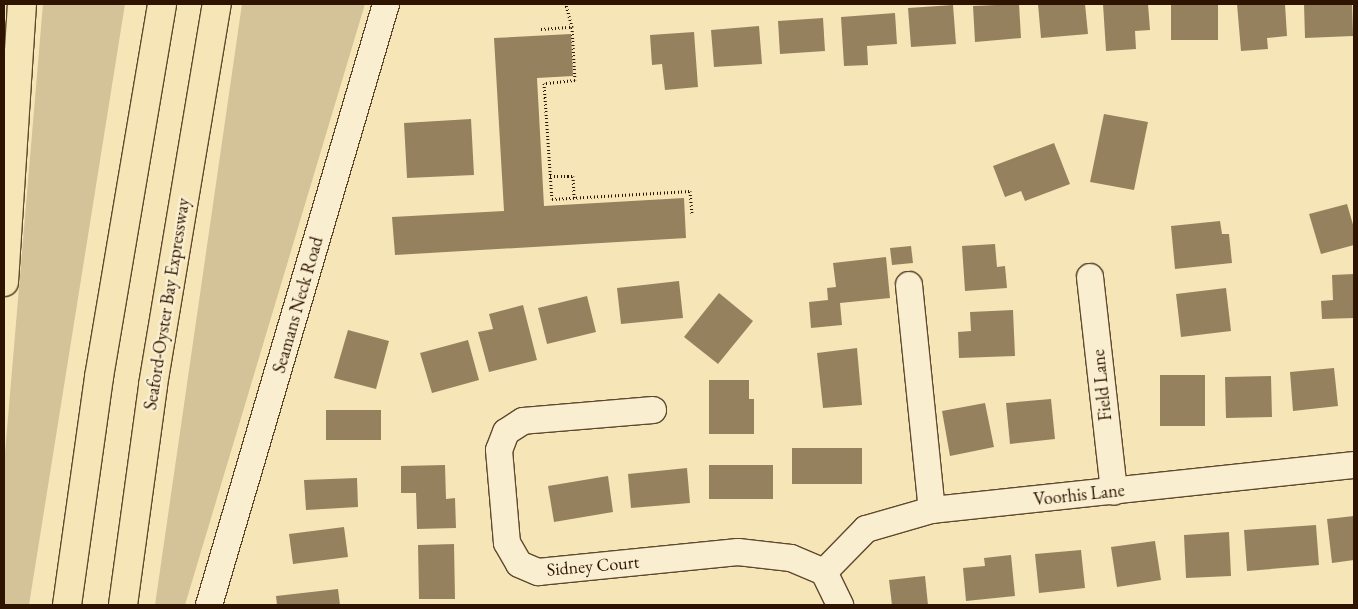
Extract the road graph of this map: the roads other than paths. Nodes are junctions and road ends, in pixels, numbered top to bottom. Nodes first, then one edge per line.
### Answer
1 (22, 4) edge
2 (386, 4) edge
3 (160, 11) edge
4 (215, 16) edge
5 (1090, 277) dead end
6 (4, 282) edge
7 (908, 285) dead end
8 (653, 410) dead end
9 (1354, 465) edge
10 (1114, 492) junction
11 (932, 510) junction
12 (824, 572) junction
13 (68, 605) edge
14 (123, 605) edge
15 (210, 605) edge
16 (840, 605) edge

1 - 6 main road
2 - 15 street, Seamans Neck Road
3 - 13 main road
4 - 14 main road, Seaford-Oyster Bay Expressway
5 - 10 street, Field Lane
7 - 11 street
8 - 12 street, Sidney Court
9 - 10 street, Voorhis Lane
10 - 11 street, Voorhis Lane
11 - 12 street, Voorhis Lane
12 - 16 street

